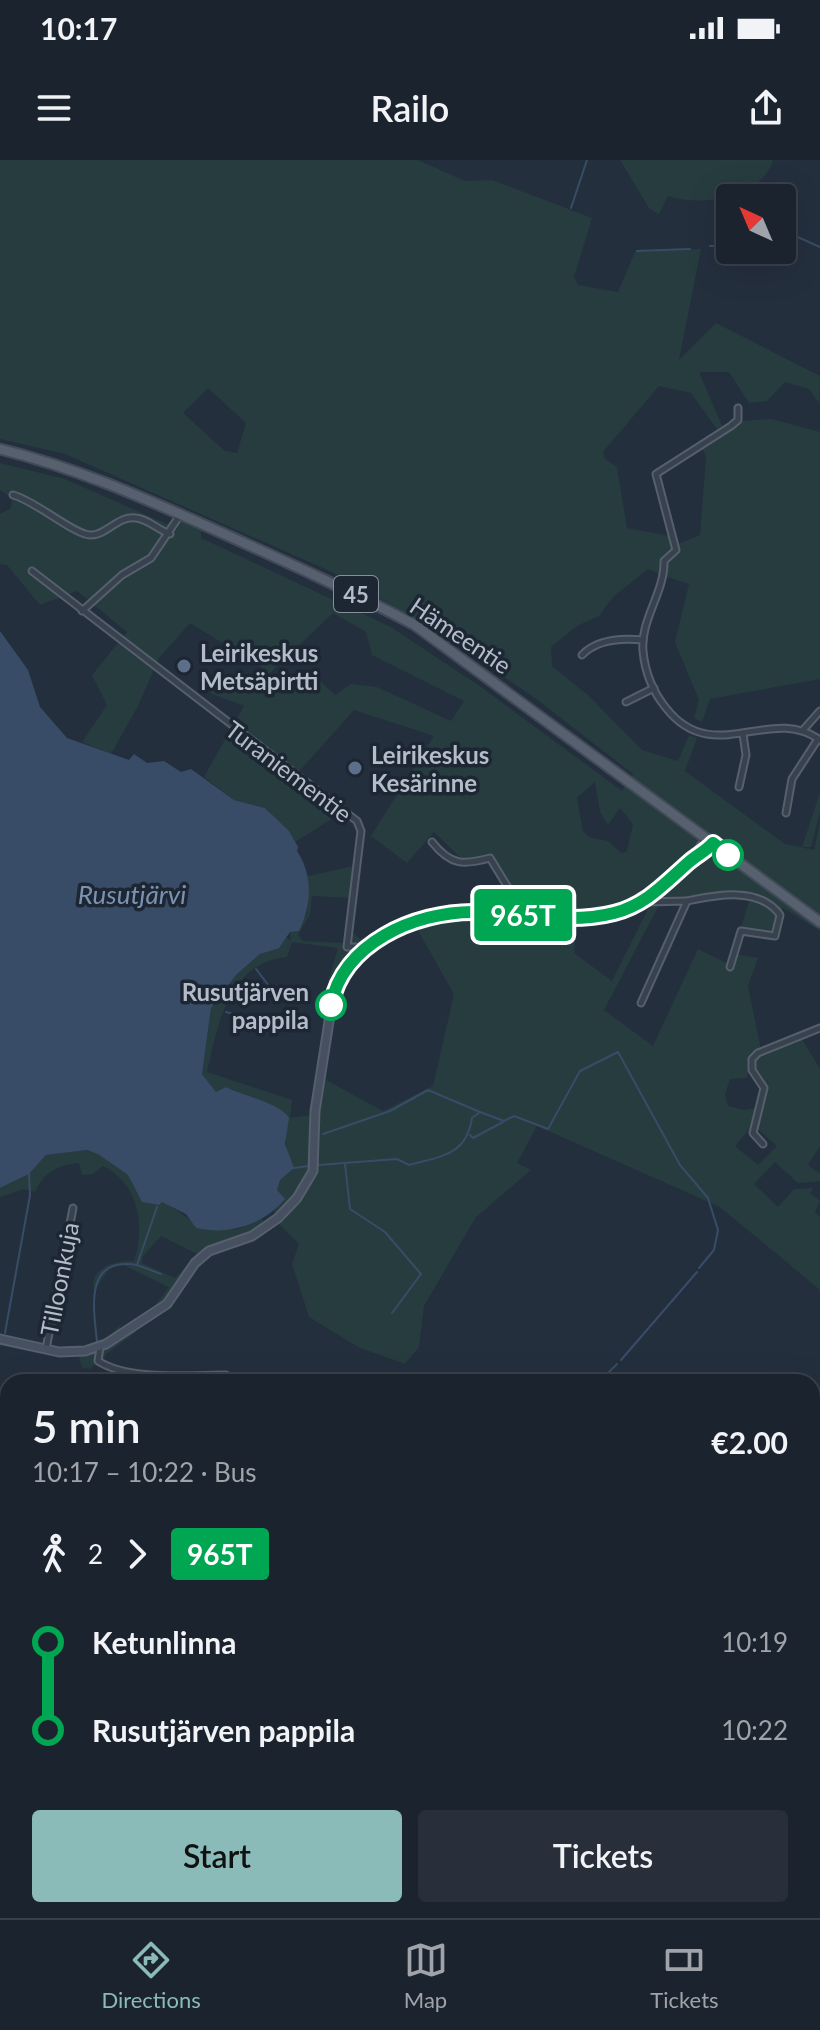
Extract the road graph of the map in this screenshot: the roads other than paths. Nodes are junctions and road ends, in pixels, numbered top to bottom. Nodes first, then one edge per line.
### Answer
1 (738, 408) dead end
2 (0, 449) edge
3 (13, 495) dead end
4 (180, 515) junction
5 (170, 534) junction
6 (32, 571) dead end
7 (82, 611) junction
8 (643, 640) junction
9 (582, 655) dead end
10 (654, 688) junction
11 (626, 702) dead end
12 (820, 711) edge
13 (804, 729) junction
14 (743, 734) junction
15 (819, 740) edge
16 (739, 787) dead end
17 (786, 813) dead end
18 (710, 841) junction
19 (432, 842) dead end
20 (687, 901) junction
21 (644, 902) junction
22 (540, 917) junction
23 (817, 919) edge
24 (364, 947) junction
25 (730, 967) dead end
26 (641, 1003) dead end
27 (820, 1028) edge
28 (763, 1144) dead end
29 (73, 1208) dead end
30 (0, 1339) edge
31 (46, 1350) junction
32 (98, 1351) junction
33 (147, 1374) edge

1 - 8 street
2 - 4 main road, Hämeentie / 45
3 - 5 street
4 - 5 street
4 - 18 main road, Hämeentie / 45
5 - 7 street
6 - 7 street, Turaniementie
7 - 24 street, Turaniementie
8 - 9 street
8 - 10 street
10 - 11 street
10 - 14 street
12 - 13 street
13 - 14 street
13 - 15 street
14 - 16 street
15 - 17 street
18 - 21 main road
18 - 23 main road, Hämeentie / 45
19 - 22 street
20 - 21 street
20 - 25 street
20 - 26 street
21 - 22 main road
22 - 24 main road
24 - 32 main road
27 - 28 street
29 - 31 street, Tilloonkuja
30 - 31 main road
31 - 32 main road
32 - 33 street

